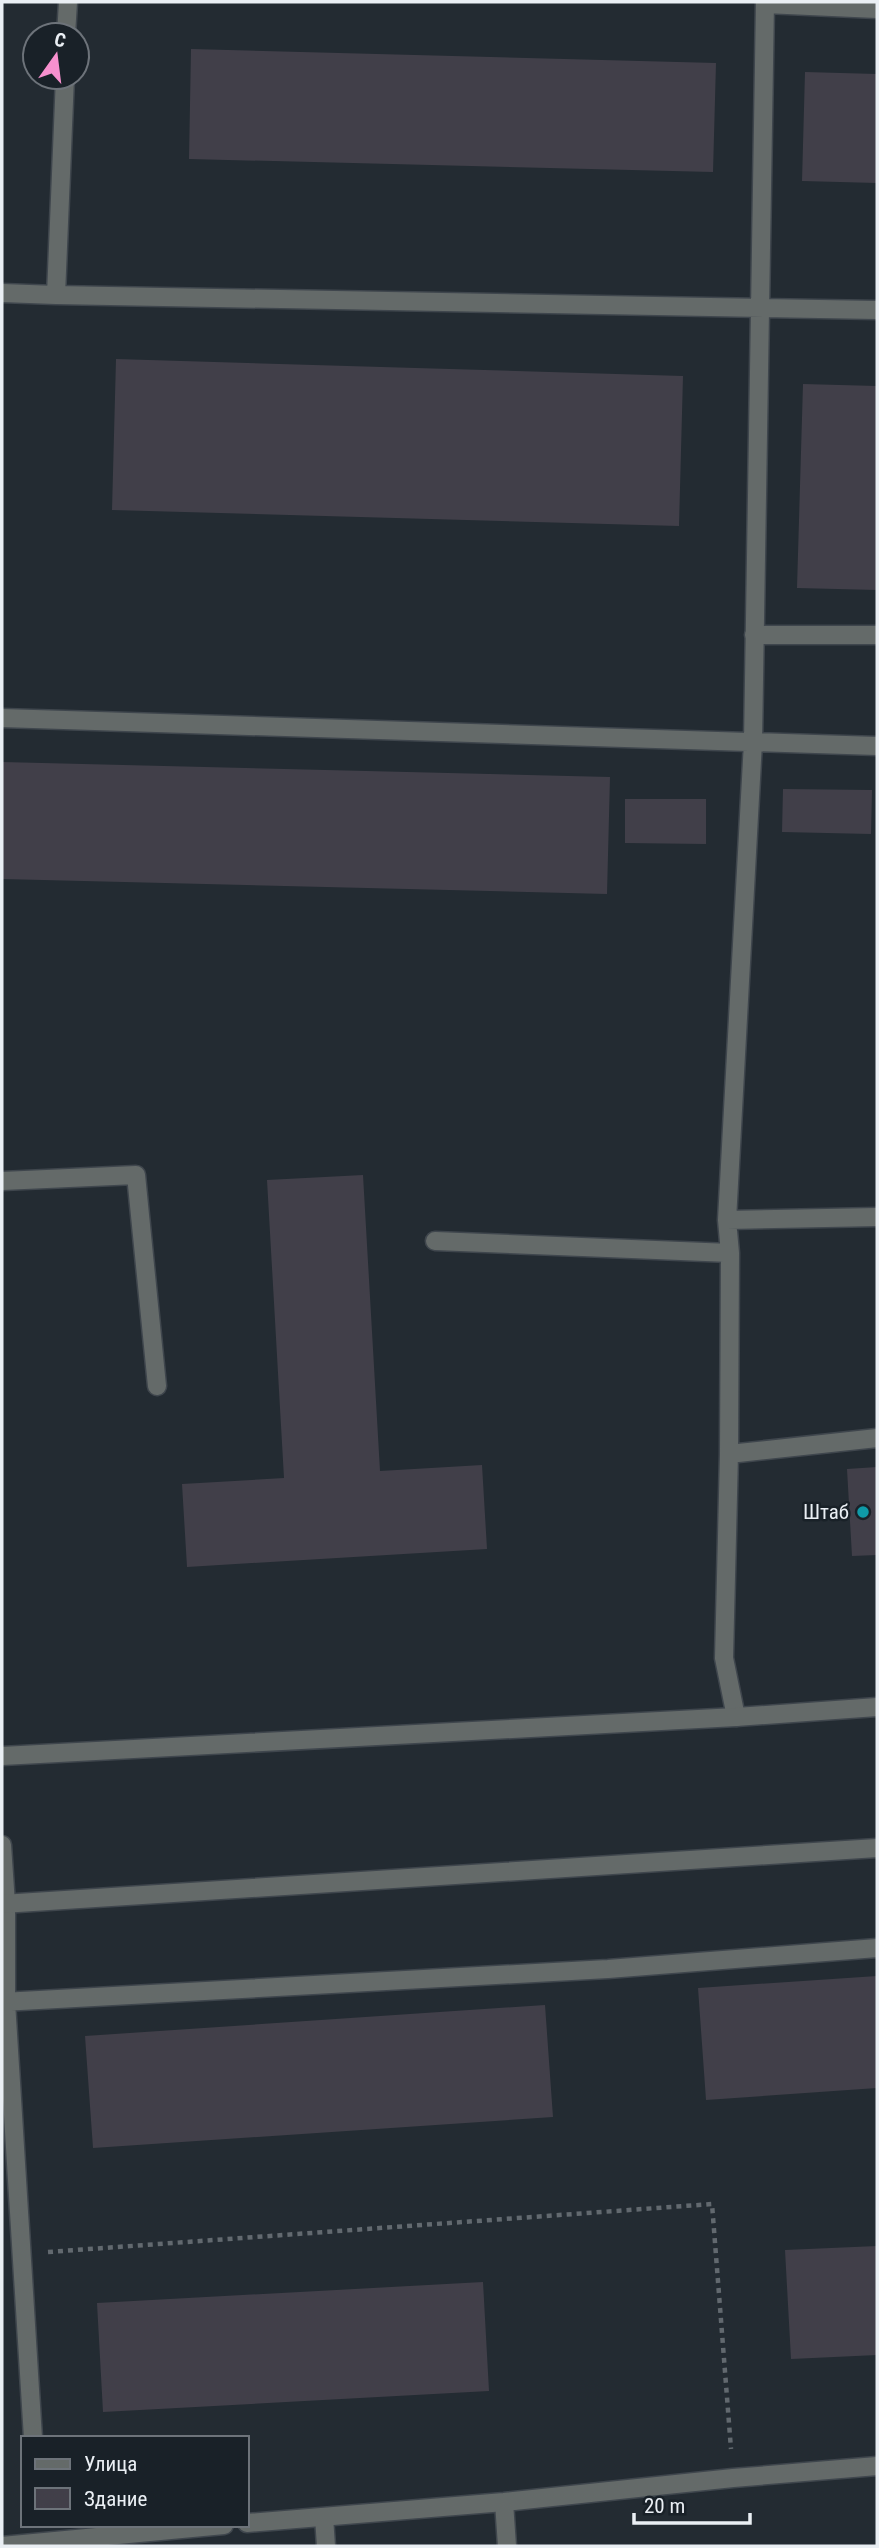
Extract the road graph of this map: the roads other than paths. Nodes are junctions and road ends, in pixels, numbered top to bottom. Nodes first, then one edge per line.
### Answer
1 (68, 2) edge
2 (765, 3) edge
3 (877, 9) edge
4 (67, 21) edge
5 (64, 91) edge
6 (2, 293) edge
7 (56, 295) junction
8 (760, 308) junction
9 (877, 310) edge
10 (754, 635) junction
11 (877, 635) edge
12 (2, 719) edge
13 (752, 741) junction
14 (877, 746) edge
15 (2, 1181) edge
16 (877, 1217) edge
17 (727, 1220) junction
18 (435, 1241) dead end
19 (730, 1253) junction
20 (157, 1386) dead end
21 (877, 1438) edge
22 (729, 1454) junction
23 (877, 1707) edge
24 (736, 1717) junction
25 (2, 1756) edge
26 (2, 1846) edge
27 (877, 1848) edge
28 (4, 1904) edge
29 (877, 1948) edge
30 (4, 2002) edge
31 (33, 2436) edge
32 (877, 2466) edge
33 (504, 2502) junction
34 (324, 2517) junction
35 (248, 2523) edge
36 (214, 2527) edge
37 (38, 2538) edge
38 (154, 2539) edge
39 (2, 2546) edge
40 (326, 2546) edge
41 (507, 2546) edge

1 - 4 street
2 - 3 street
2 - 8 street
5 - 7 street
6 - 7 street
7 - 8 street
8 - 9 street
8 - 10 street
10 - 11 street
10 - 13 street
12 - 13 street
13 - 14 street
13 - 17 street
15 - 20 street
16 - 17 street
17 - 19 street
18 - 19 street
19 - 22 street
21 - 22 street
22 - 24 street
23 - 24 street
24 - 25 street
26 - 28 street
27 - 28 street
28 - 30 street
29 - 30 street
30 - 31 street
32 - 33 street
33 - 34 street
33 - 41 street
34 - 35 street
34 - 40 street
36 - 38 street
37 - 38 street
37 - 39 street

